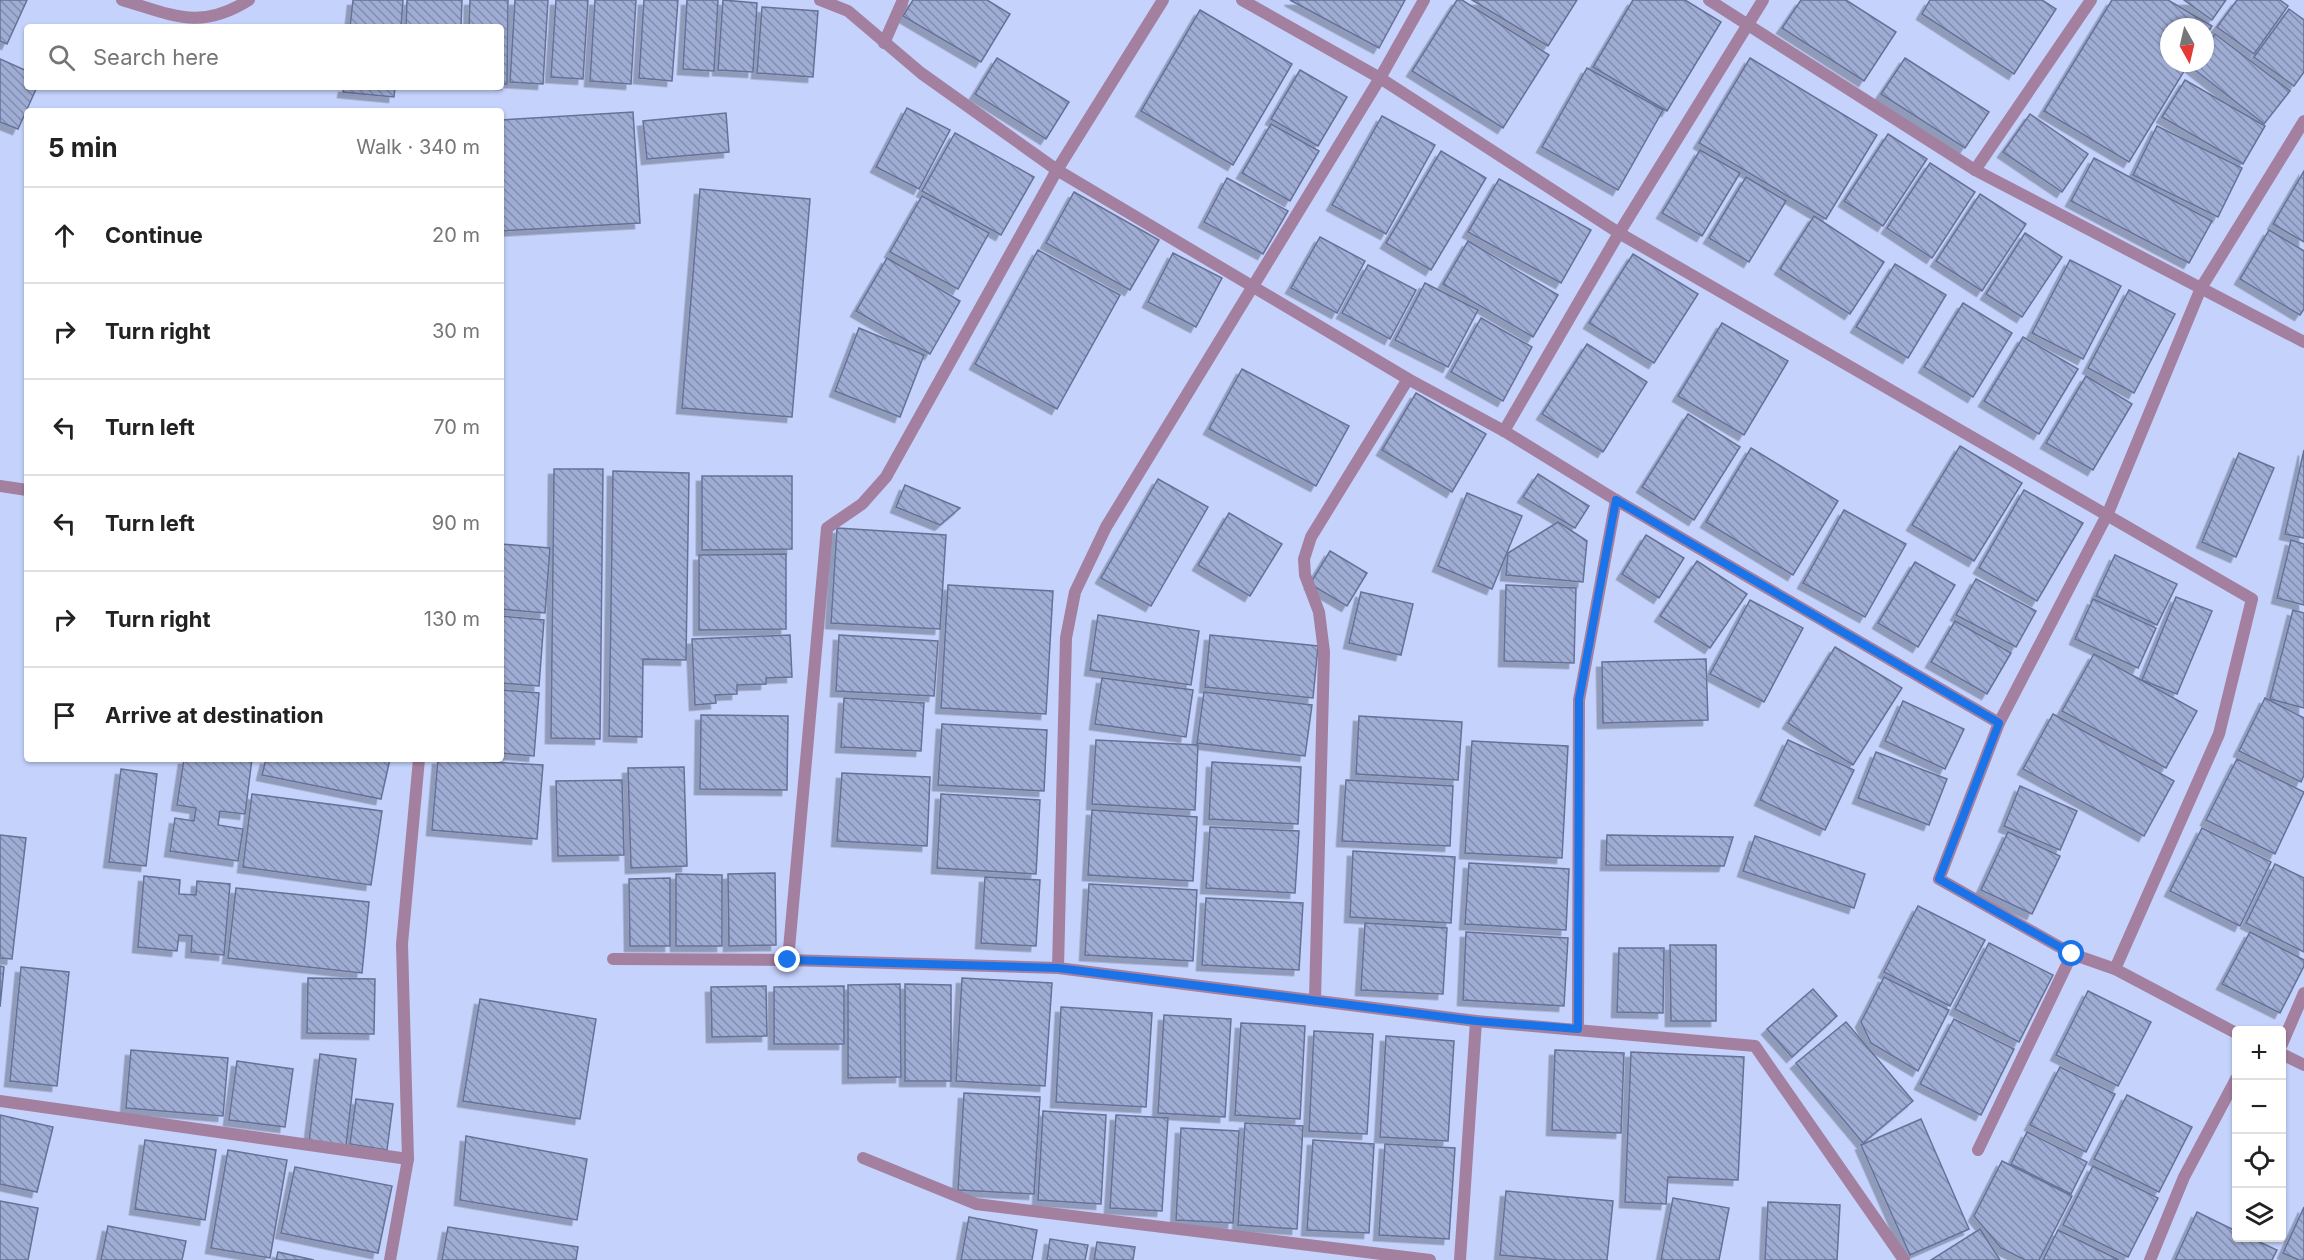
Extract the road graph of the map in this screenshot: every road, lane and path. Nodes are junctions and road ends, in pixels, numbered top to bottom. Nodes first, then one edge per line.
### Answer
1 (122, 0) edge
2 (249, 0) edge
3 (820, 0) edge
4 (903, 0) edge
5 (1163, 0) edge
6 (1242, 0) edge
7 (1424, 0) edge
8 (1709, 0) edge
9 (1763, 0) edge
10 (2091, 0) edge
11 (1746, 24) junction
12 (884, 43) junction
13 (1380, 78) junction
14 (2304, 121) edge
15 (1057, 170) junction
16 (1975, 170) junction
17 (1619, 233) junction
18 (1252, 285) junction
19 (2201, 288) junction
20 (2304, 342) edge
21 (1408, 379) junction
22 (1504, 431) junction
23 (0, 486) edge
24 (24, 490) edge
25 (1616, 500) junction
26 (2108, 513) junction
27 (1999, 723) junction
28 (419, 762) edge
29 (2072, 954) junction
30 (614, 959) dead end
31 (788, 960) junction
32 (1058, 968) junction
33 (2115, 969) junction
34 (2304, 993) edge
35 (1316, 999) junction
36 (1476, 1021) junction
37 (1578, 1029) junction
38 (2232, 1032) edge
39 (2286, 1035) edge
40 (2286, 1056) edge
41 (2304, 1065) edge
42 (2235, 1080) edge
43 (0, 1101) edge
44 (1978, 1150) dead end
45 (863, 1158) dead end
46 (408, 1159) junction
47 (390, 1260) edge
48 (1430, 1260) edge
49 (1460, 1260) edge
50 (1904, 1260) edge
51 (2150, 1260) edge

1 - 2 street
3 - 12 street
4 - 12 street
5 - 15 street
6 - 13 street
7 - 13 street
8 - 11 street
9 - 11 street
10 - 16 street
11 - 16 street
11 - 17 street
12 - 15 street
13 - 17 street
13 - 18 street
14 - 19 street
15 - 18 street
15 - 31 street
16 - 19 street
17 - 22 street
17 - 26 street
18 - 21 street
18 - 32 street
19 - 20 street
19 - 26 street
21 - 22 street
21 - 35 street
22 - 25 street
23 - 24 street
25 - 27 street
25 - 37 street
26 - 27 street
26 - 33 street
27 - 29 street
28 - 46 street
29 - 33 street
29 - 44 street
30 - 31 street
31 - 32 street
32 - 35 street
33 - 38 street
34 - 39 street
35 - 36 street
36 - 37 street
36 - 49 street
37 - 50 street
40 - 41 street
42 - 51 street
43 - 46 street
45 - 48 street
46 - 47 street

